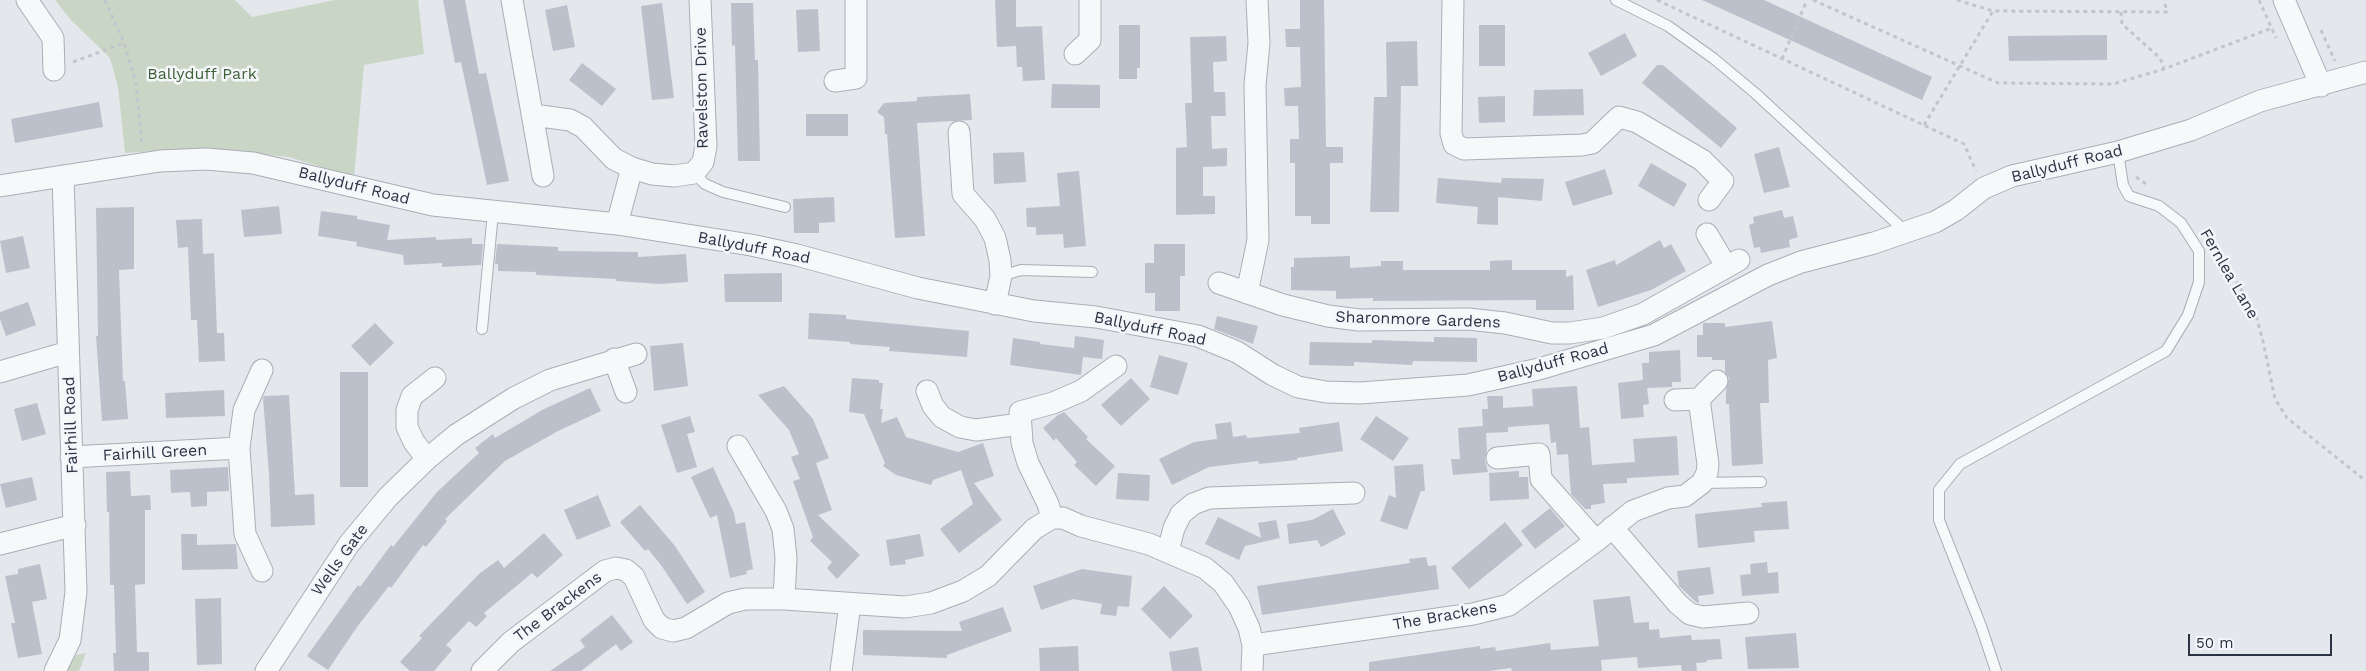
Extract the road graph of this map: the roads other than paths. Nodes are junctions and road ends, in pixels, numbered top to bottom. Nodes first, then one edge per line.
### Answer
1 (27, 0) edge
2 (512, 0) edge
3 (700, 0) edge
4 (856, 0) edge
5 (1090, 0) edge
6 (1257, 0) edge
7 (1453, 0) edge
8 (1616, 0) edge
9 (2284, 0) edge
10 (1076, 54) dead end
11 (54, 70) road end
12 (2366, 72) edge
13 (836, 81) dead end
14 (2321, 86) junction
15 (533, 115) junction
16 (959, 132) dead end
17 (2118, 152) junction
18 (632, 168) junction
19 (694, 173) junction
20 (63, 176) junction
21 (543, 176) dead end
22 (0, 186) edge
23 (1709, 200) dead end
24 (785, 207) dead end
25 (493, 212) junction
26 (617, 224) junction
27 (1906, 232) junction
28 (1707, 234) dead end
29 (1092, 272) dead end
30 (1001, 276) junction
31 (1219, 283) dead end
32 (1247, 293) junction
33 (995, 304) junction
34 (482, 329) dead end
35 (68, 352) junction
36 (636, 354) dead end
37 (614, 359) junction
38 (1116, 366) dead end
39 (262, 370) dead end
40 (0, 372) edge
41 (436, 378) dead end
42 (1717, 381) dead end
43 (927, 391) dead end
44 (626, 392) dead end
45 (1699, 399) junction
46 (1675, 400) dead end
47 (1020, 424) junction
48 (738, 446) dead end
49 (239, 448) junction
50 (71, 457) junction
51 (1497, 458) dead end
52 (427, 459) junction
53 (1761, 482) dead end
54 (1702, 483) junction
55 (1354, 493) dead end
56 (1052, 518) junction
57 (75, 525) junction
58 (1612, 527) junction
59 (1596, 541) junction
60 (0, 544) edge
61 (1168, 550) junction
62 (262, 571) dead end
63 (784, 599) junction
64 (850, 604) junction
65 (1748, 613) dead end
66 (1253, 645) junction
67 (55, 671) edge
68 (266, 671) edge
69 (482, 671) edge
70 (841, 671) edge
71 (1252, 671) edge
72 (1996, 671) edge

1 - 11 street
2 - 15 street
3 - 19 street, Ravelston Drive
4 - 13 street
5 - 10 street
6 - 32 street
7 - 23 street
8 - 27 lane
9 - 14 street
12 - 14 street, Ballyduff Road
14 - 17 street, Ballyduff Road
15 - 18 street
15 - 21 street
16 - 30 street
17 - 27 street, Ballyduff Road
17 - 72 lane
18 - 19 street
18 - 26 street
19 - 24 lane
20 - 22 street, Ballyduff Road
20 - 25 street, Ballyduff Road
20 - 35 street, Fairhill Road
25 - 26 street, Ballyduff Road
25 - 34 lane
26 - 33 street, Ballyduff Road
27 - 33 street, Ballyduff Road
28 - 32 street, Sharonmore Gardens
29 - 30 lane
30 - 33 street
31 - 32 street, Sharonmore Gardens
35 - 40 street
35 - 50 street, Fairhill Road
36 - 37 street, Wells Gate
37 - 44 street
37 - 52 street, Wells Gate
38 - 47 street
39 - 49 street
41 - 52 street
42 - 45 street
43 - 47 street
45 - 46 street
45 - 54 street
47 - 56 street
48 - 63 street
49 - 50 street, Fairhill Green
49 - 62 street
50 - 57 street, Fairhill Road
51 - 59 street
52 - 68 street, Wells Gate
53 - 54 lane
54 - 58 street, The Brackens
55 - 61 street
56 - 61 street
56 - 64 street, The Brackens
57 - 60 street
57 - 67 street, Fairhill Road
58 - 59 street, The Brackens
58 - 65 street
59 - 66 street, The Brackens
61 - 66 street
63 - 64 street, The Brackens
63 - 69 street, The Brackens
64 - 70 street
66 - 71 street

